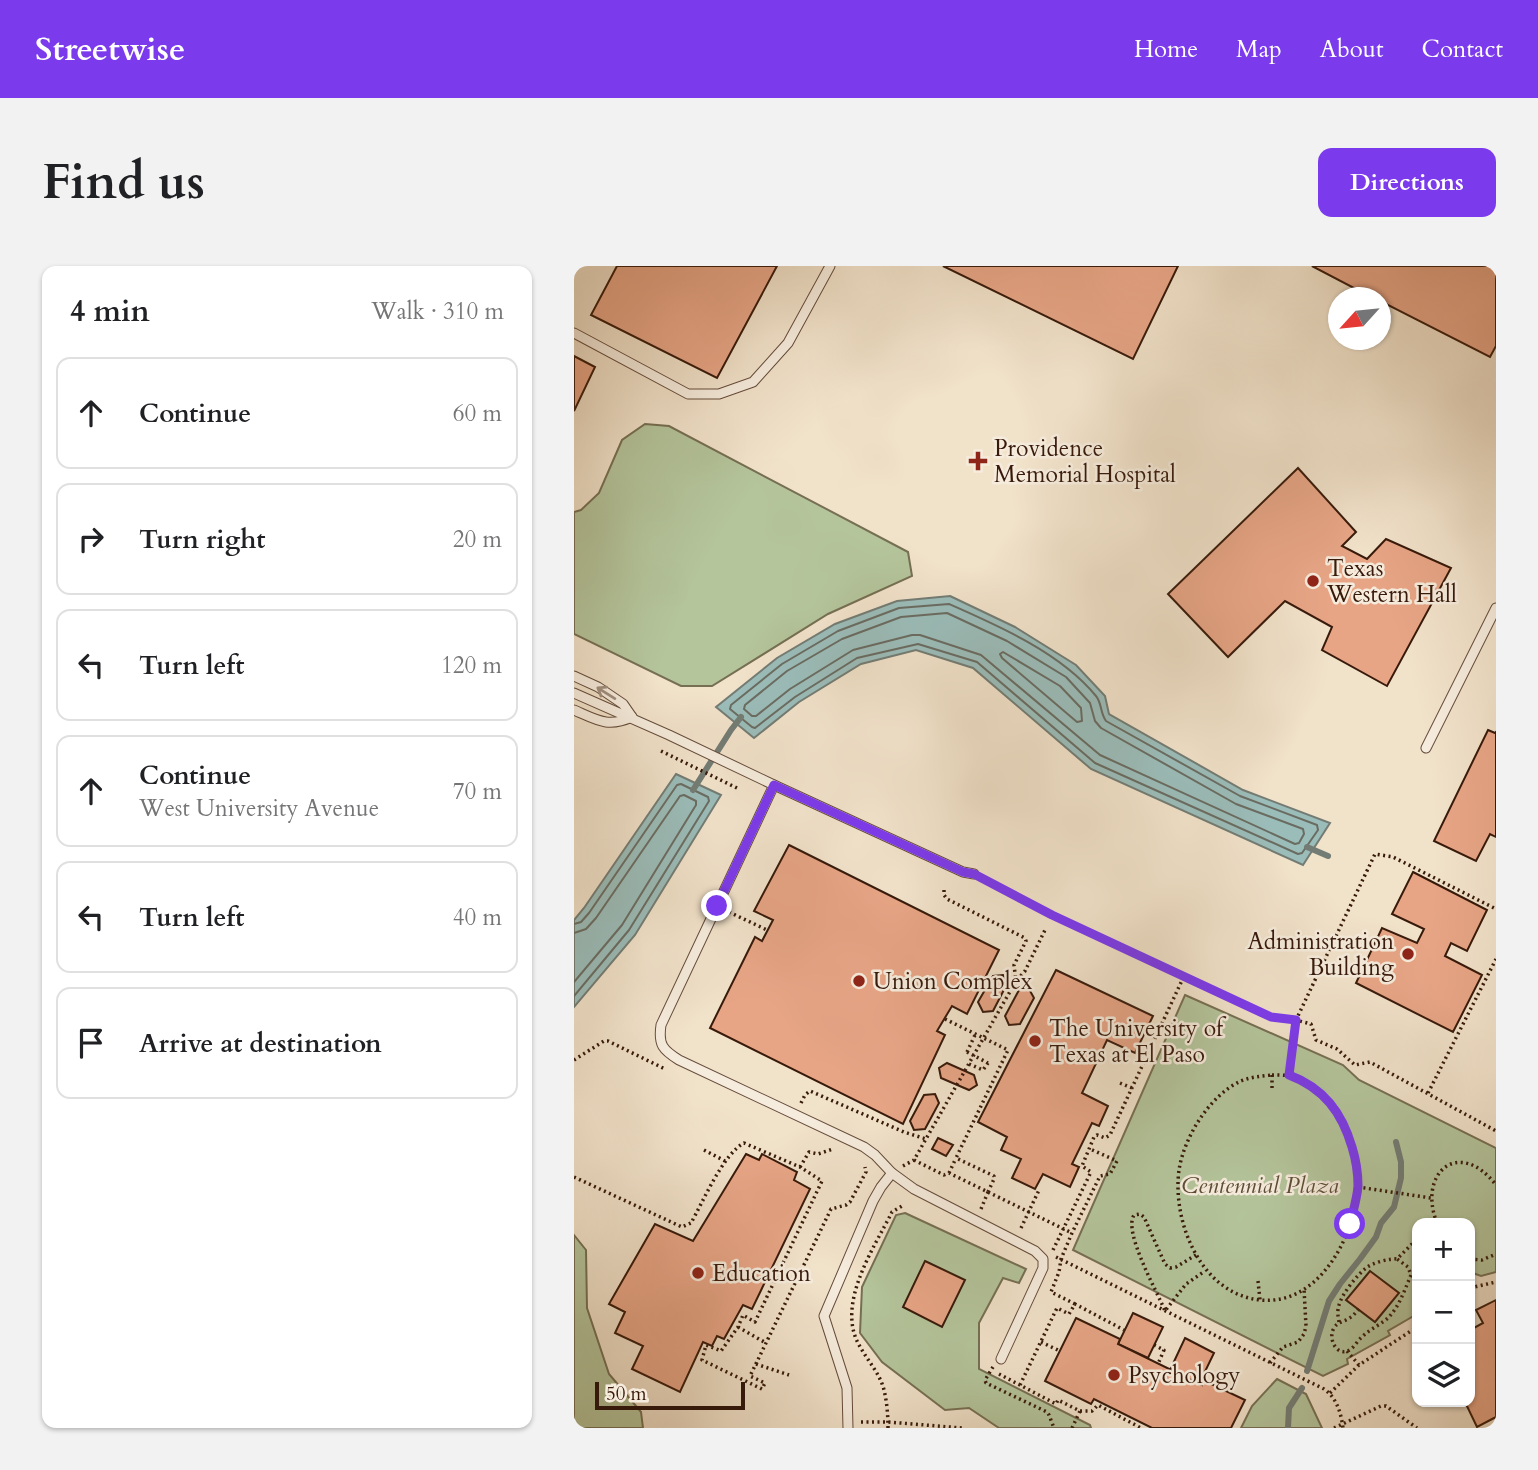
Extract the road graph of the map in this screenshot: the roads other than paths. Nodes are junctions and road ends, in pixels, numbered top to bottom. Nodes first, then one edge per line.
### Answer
1 (830, 266) edge
2 (574, 333) edge
3 (1496, 608) edge
4 (574, 676) edge
5 (574, 693) edge
6 (574, 710) edge
7 (632, 718) junction
8 (1426, 748) dead end
9 (774, 785) junction
10 (974, 874) road end
11 (892, 1173) junction
12 (1001, 1359) dead end
13 (848, 1425) edge

1 - 2 lane
3 - 8 lane
7 -> 4 lane
5 - 7 lane
6 - 7 lane
7 - 9 lane
9 - 10 lane
9 - 11 lane
11 - 12 lane
11 - 13 lane

